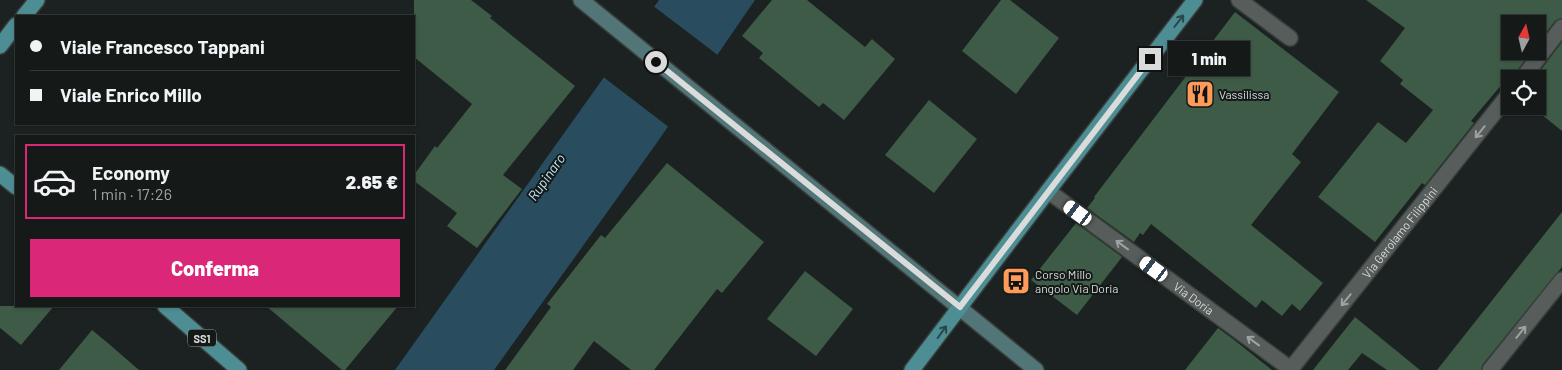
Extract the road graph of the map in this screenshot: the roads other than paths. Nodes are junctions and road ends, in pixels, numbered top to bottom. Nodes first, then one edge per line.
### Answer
1 (36, 0) edge
2 (581, 0) edge
3 (1195, 0) edge
4 (1239, 0) edge
5 (25, 15) edge
6 (15, 26) edge
7 (1562, 27) edge
8 (1290, 38) dead end
9 (0, 46) edge
10 (1529, 70) edge
11 (1501, 104) edge
12 (0, 174) edge
13 (15, 186) edge
14 (1048, 190) junction
15 (1562, 280) edge
16 (166, 307) edge
17 (960, 307) junction
18 (240, 370) edge
19 (912, 370) edge
20 (1036, 370) edge
21 (1291, 370) edge
22 (1490, 370) edge

1 - 5 main road
2 - 17 main road
14 -> 3 main road
4 - 8 street
6 - 9 main road
7 - 10 street
11 -> 21 street, Via Gerolamo Filippini
12 - 13 main road
14 - 17 main road
21 -> 14 street, Via Doria
22 -> 15 street
16 - 18 main road, SS1
19 -> 17 main road
17 - 20 main road

